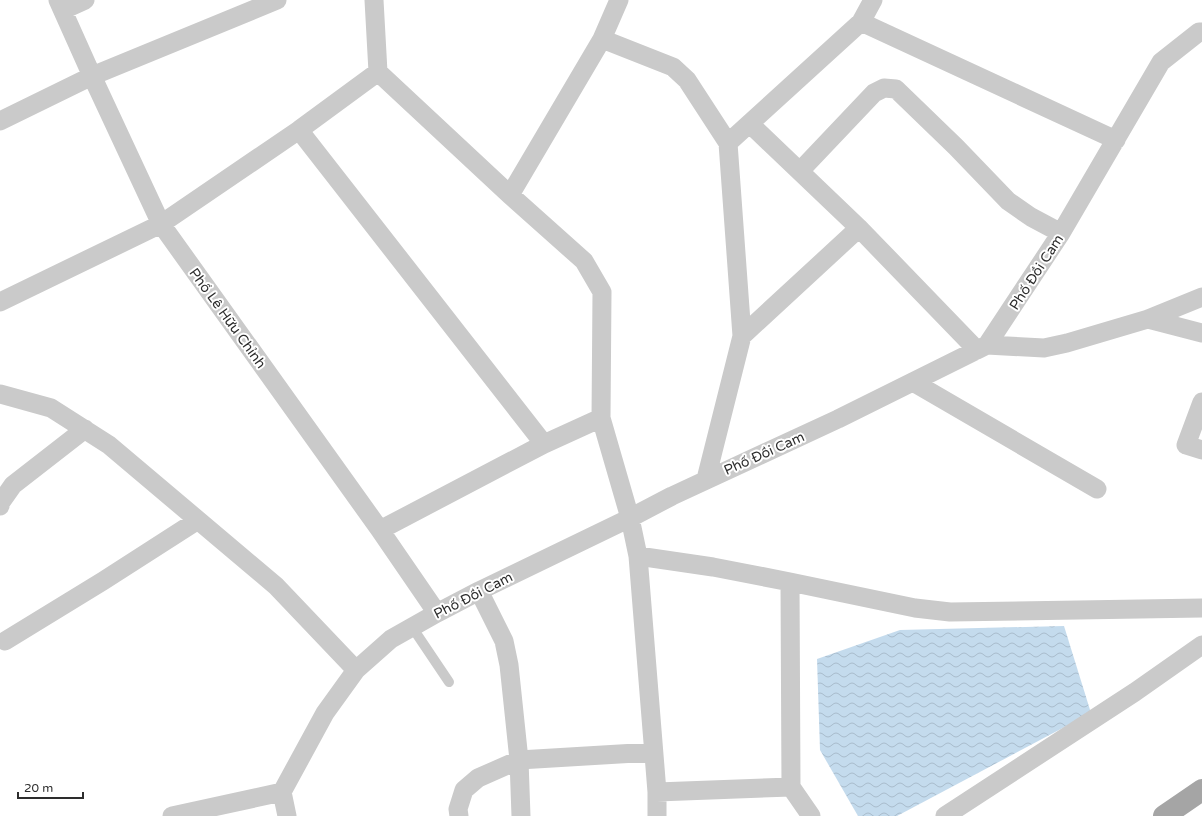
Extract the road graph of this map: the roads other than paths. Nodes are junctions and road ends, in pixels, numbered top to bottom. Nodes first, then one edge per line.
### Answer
1 (85, 0) edge
2 (277, 0) edge
3 (374, 0) edge
4 (619, 0) edge
5 (873, 0) edge
6 (61, 5) edge
7 (861, 22) junction
8 (1202, 32) edge
9 (602, 39) junction
10 (378, 72) junction
11 (92, 76) junction
12 (0, 120) edge
13 (750, 124) junction
14 (300, 130) junction
15 (1116, 140) junction
16 (728, 143) junction
17 (800, 171) junction
18 (510, 195) junction
19 (161, 224) junction
20 (859, 228) junction
21 (1061, 233) junction
22 (1202, 297) edge
23 (0, 302) edge
24 (1148, 319) junction
25 (1202, 333) edge
26 (742, 336) junction
27 (982, 348) junction
28 (913, 382) junction
29 (0, 394) edge
30 (1202, 402) edge
31 (601, 418) junction
32 (85, 429) junction
33 (544, 444) junction
34 (1202, 450) edge
35 (706, 479) junction
36 (1097, 489) dead end
37 (0, 506) edge
38 (630, 518) junction
39 (198, 520) junction
40 (380, 530) junction
41 (638, 556) junction
42 (790, 582) junction
43 (479, 591) junction
44 (1202, 608) edge
45 (437, 613) junction
46 (412, 627) junction
47 (5, 641) dead end
48 (1202, 645) edge
49 (356, 670) junction
50 (449, 682) dead end
51 (653, 752) junction
52 (519, 760) junction
53 (791, 787) junction
54 (1202, 790) edge
55 (282, 792) junction
56 (656, 792) junction
57 (172, 816) edge
58 (287, 816) edge
59 (459, 816) edge
60 (521, 816) edge
61 (657, 816) edge
62 (811, 816) edge
63 (945, 816) edge
64 (1164, 816) edge

1 - 6 street
2 - 11 street
3 - 10 street
4 - 9 street
5 - 7 street
6 - 11 street, Phố Lê Hữu Chỉnh
7 - 13 street
7 - 15 street
8 - 15 street, Phố Đồi Cam
9 - 16 street
9 - 18 street
10 - 14 street
10 - 18 street
11 - 12 street
11 - 19 street, Phố Lê Hữu Chỉnh
13 - 16 street
13 - 17 street
14 - 19 street
14 - 33 street
15 - 21 street, Phố Đồi Cam
16 - 26 street
17 - 20 street
17 - 21 street
18 - 31 street
19 - 23 street
19 - 40 street, Phố Lê Hữu Chỉnh
20 - 26 street
20 - 27 street
21 - 27 street, Phố Đồi Cam
22 - 24 street
24 - 25 street
24 - 27 street
26 - 35 street
27 - 28 street, Phố Đồi Cam
28 - 35 street, Phố Đồi Cam
28 - 36 street
29 - 32 street
30 - 34 street
31 - 33 street
31 - 38 street
32 - 37 street
32 - 39 street
33 - 40 street
35 - 38 street, Phố Đồi Cam
38 - 41 street
38 - 43 street, Phố Đồi Cam
39 - 47 street
39 - 49 street
40 - 45 street, Phố Lê Hữu Chỉnh
41 - 42 street
41 - 51 street
42 - 44 street
42 - 53 street
43 - 45 street, Phố Đồi Cam
43 - 52 street
45 - 46 street, Phố Đồi Cam
46 - 49 street, Phố Đồi Cam
46 - 50 lane
48 - 63 street
49 - 55 street, Phố Đồi Cam
51 - 52 street
51 - 56 street
52 - 59 street
52 - 60 street
53 - 56 street
53 - 62 street
54 - 64 main road
55 - 57 street
55 - 58 street
56 - 61 street

